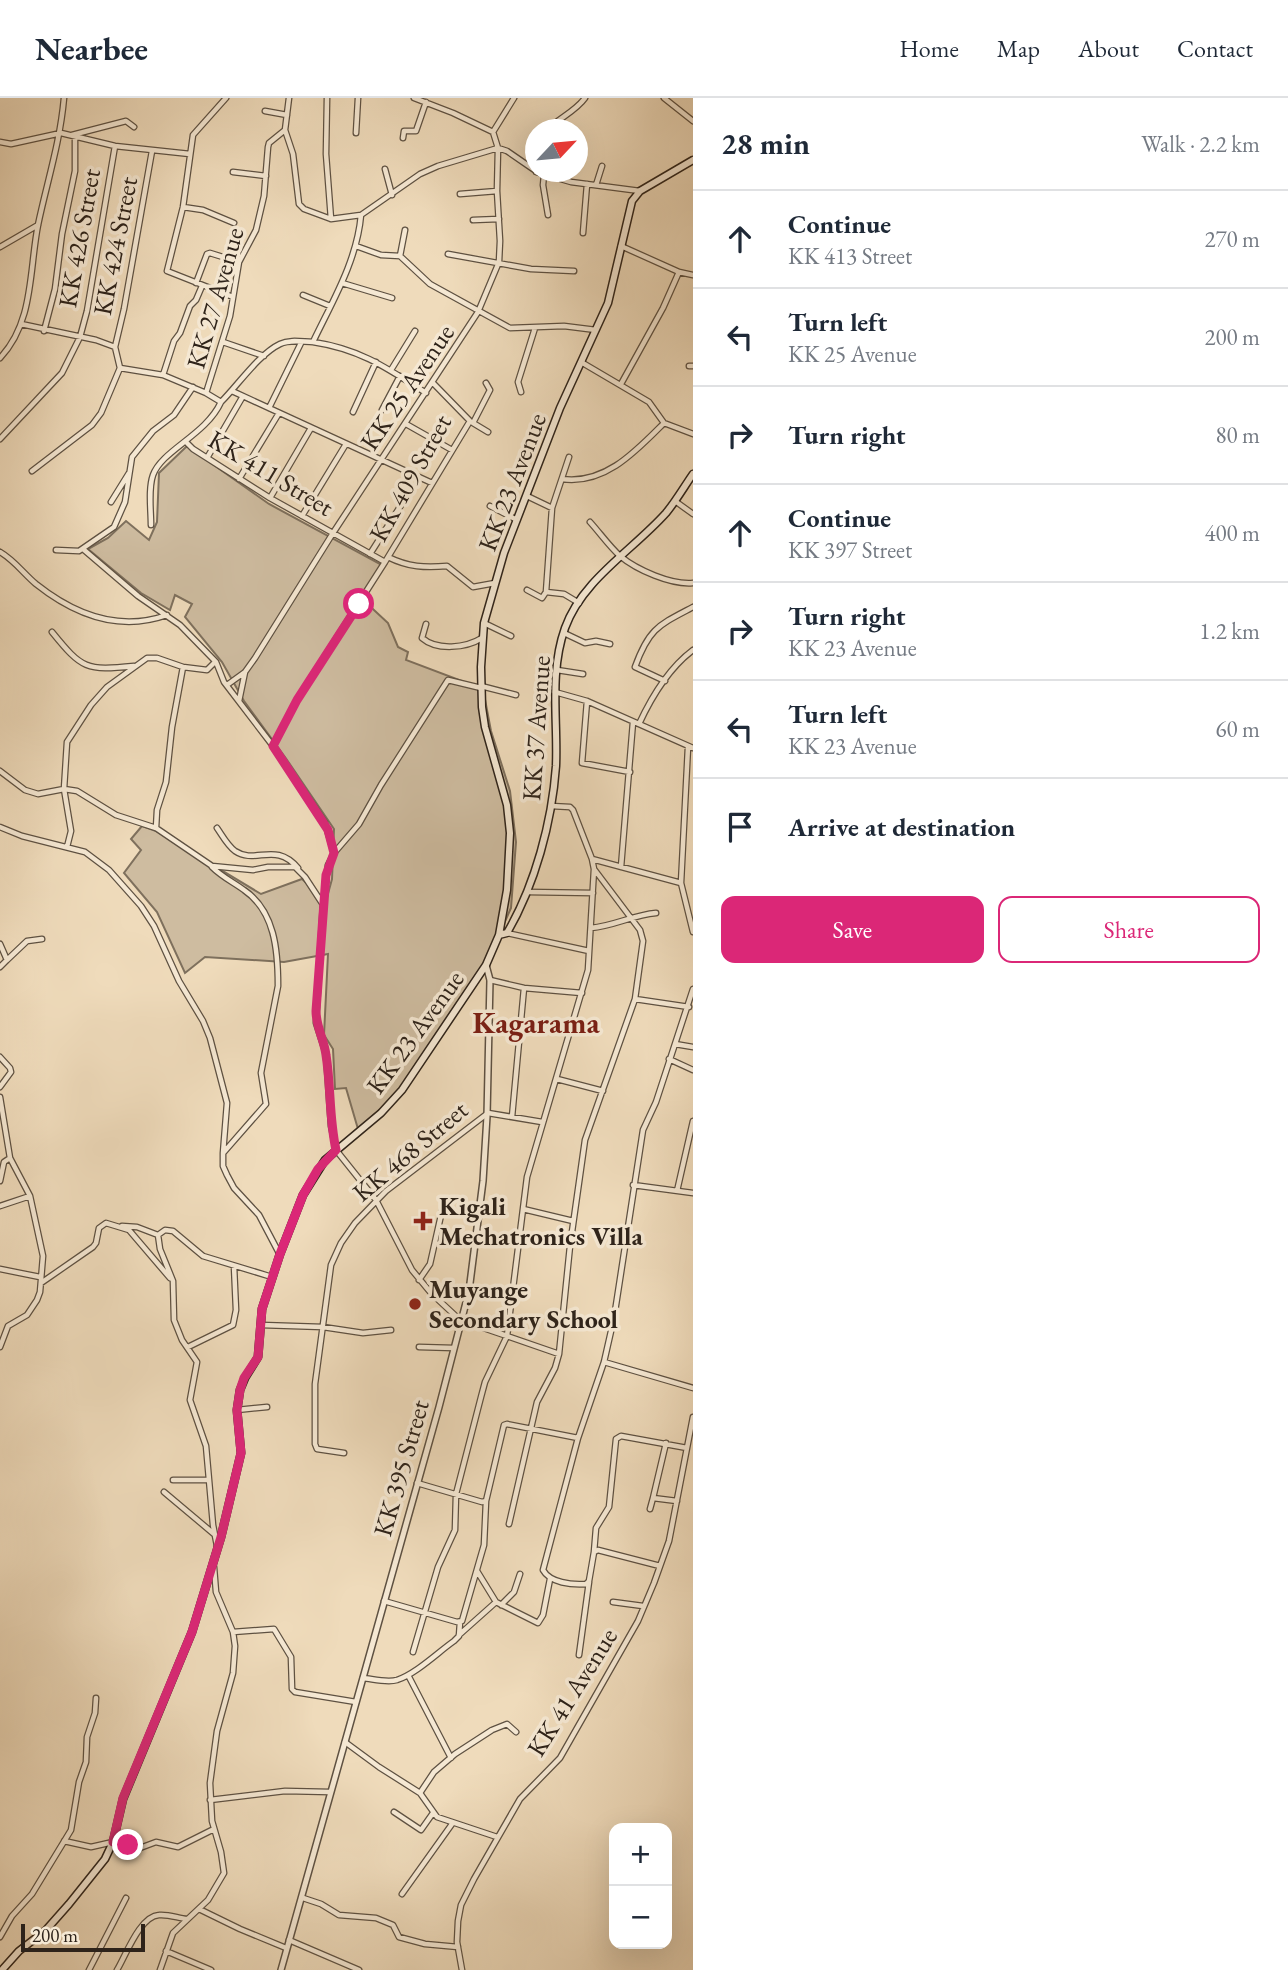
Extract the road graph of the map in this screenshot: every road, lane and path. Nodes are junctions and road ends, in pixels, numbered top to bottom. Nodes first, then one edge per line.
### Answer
1 (64, 98) edge
2 (226, 98) edge
3 (289, 98) edge
4 (327, 98) edge
5 (358, 98) edge
6 (414, 98) edge
7 (514, 98) edge
8 (585, 98) edge
9 (664, 98) edge
10 (426, 102) junction
11 (265, 111) dead end
12 (287, 114) junction
13 (562, 119) edge
14 (693, 121) edge
15 (134, 127) dead end
16 (285, 130) junction
17 (415, 131) junction
18 (493, 132) junction
19 (61, 133) junction
20 (356, 133) dead end
21 (422, 133) dead end
22 (73, 136) junction
23 (403, 138) dead end
24 (0, 142) edge
25 (115, 146) junction
26 (498, 148) junction
27 (152, 151) junction
28 (190, 154) junction
29 (693, 160) edge
30 (525, 163) edge
31 (602, 166) dead end
32 (386, 169) dead end
33 (233, 172) dead end
34 (266, 176) junction
35 (543, 182) edge
36 (577, 182) edge
37 (587, 184) junction
38 (596, 185) junction
39 (497, 191) junction
40 (640, 191) junction
41 (460, 194) dead end
42 (392, 195) junction
43 (183, 207) junction
44 (361, 215) junction
45 (548, 215) dead end
46 (331, 219) junction
47 (499, 219) junction
48 (473, 220) dead end
49 (234, 223) dead end
50 (38, 225) junction
51 (405, 230) dead end
52 (583, 233) dead end
53 (356, 246) junction
54 (621, 246) junction
55 (0, 247) edge
56 (448, 254) dead end
57 (401, 256) junction
58 (239, 262) junction
59 (499, 262) junction
60 (573, 271) dead end
61 (679, 272) junction
62 (693, 275) edge
63 (196, 283) junction
64 (342, 283) junction
65 (202, 286) junction
66 (303, 295) dead end
67 (233, 297) junction
68 (392, 298) dead end
69 (330, 306) junction
70 (478, 312) junction
71 (21, 324) junction
72 (535, 328) junction
73 (597, 330) junction
74 (44, 331) junction
75 (415, 331) dead end
76 (80, 337) junction
77 (223, 342) junction
78 (302, 342) junction
79 (313, 342) junction
80 (115, 347) junction
81 (264, 356) junction
82 (0, 358) edge
83 (376, 362) junction
84 (582, 362) junction
85 (120, 368) junction
86 (391, 370) junction
87 (163, 374) junction
88 (400, 376) junction
89 (433, 383) junction
90 (486, 383) dead end
91 (621, 384) junction
92 (193, 387) junction
93 (232, 391) junction
94 (521, 392) dead end
95 (206, 393) junction
96 (426, 393) junction
97 (243, 396) junction
98 (221, 402) junction
99 (269, 408) junction
100 (382, 410) dead end
101 (353, 412) dead end
102 (279, 413) junction
103 (472, 422) junction
104 (664, 423) junction
105 (406, 424) junction
106 (311, 428) junction
107 (488, 432) dead end
108 (693, 434) edge
109 (0, 439) edge
110 (186, 442) junction
111 (346, 444) junction
112 (452, 450) junction
113 (569, 457) dead end
114 (207, 458) junction
115 (381, 460) junction
116 (32, 471) dead end
117 (130, 472) junction
118 (693, 474) edge
119 (239, 479) junction
120 (562, 479) junction
121 (432, 483) junction
122 (410, 491) dead end
123 (527, 496) junction
124 (270, 498) junction
125 (675, 501) junction
126 (111, 502) dead end
127 (490, 506) dead end
128 (552, 508) junction
129 (693, 514) edge
130 (302, 516) junction
131 (518, 521) junction
132 (590, 522) dead end
133 (151, 525) dead end
134 (333, 533) junction
135 (83, 549) junction
136 (56, 550) dead end
137 (0, 552) edge
138 (370, 554) junction
139 (621, 556) junction
140 (386, 560) junction
141 (495, 583) junction
142 (693, 583) edge
143 (527, 590) dead end
144 (546, 592) junction
145 (579, 603) junction
146 (693, 607) edge
147 (168, 615) junction
148 (484, 623) junction
149 (426, 624) dead end
150 (52, 632) dead end
151 (563, 633) junction
152 (511, 636) dead end
153 (482, 638) junction
154 (610, 643) dead end
155 (693, 650) edge
156 (216, 662) junction
157 (135, 666) junction
158 (183, 667) junction
159 (557, 670) junction
160 (245, 671) junction
161 (583, 674) dead end
162 (665, 681) junction
163 (227, 685) junction
164 (481, 687) junction
165 (555, 692) junction
166 (516, 695) dead end
167 (587, 701) junction
168 (239, 702) junction
169 (636, 723) junction
170 (273, 746) junction
171 (690, 748) edge
172 (0, 771) edge
173 (630, 772) junction
174 (64, 789) junction
175 (551, 806) junction
176 (0, 827) edge
177 (156, 828) junction
178 (217, 828) dead end
179 (67, 847) junction
180 (334, 853) junction
181 (592, 859) junction
182 (212, 866) junction
183 (621, 867) junction
184 (594, 869) junction
185 (301, 871) junction
186 (681, 883) junction
187 (526, 892) junction
188 (593, 894) junction
189 (323, 904) junction
190 (656, 913) dead end
191 (630, 919) junction
192 (591, 928) junction
193 (693, 932) edge
194 (507, 933) junction
195 (499, 935) junction
196 (42, 939) dead end
197 (0, 944) edge
198 (589, 951) junction
199 (6, 960) junction
200 (486, 965) junction
201 (0, 967) edge
202 (490, 980) junction
203 (524, 988) junction
204 (693, 989) edge
205 (582, 993) junction
206 (635, 999) junction
207 (689, 1007) junction
208 (674, 1044) junction
209 (693, 1047) edge
210 (0, 1057) edge
211 (669, 1059) junction
212 (693, 1070) edge
213 (557, 1079) junction
214 (0, 1087) edge
215 (603, 1091) junction
216 (0, 1100) edge
217 (488, 1112) junction
218 (512, 1117) junction
219 (693, 1121) edge
220 (542, 1122) junction
221 (336, 1150) junction
222 (223, 1153) junction
223 (5, 1159) edge
224 (0, 1181) edge
225 (633, 1185) junction
226 (677, 1191) junction
227 (693, 1193) edge
228 (30, 1196) junction
229 (376, 1200) junction
230 (444, 1202) dead end
231 (0, 1206) edge
232 (523, 1209) junction
233 (573, 1221) junction
234 (119, 1226) junction
235 (158, 1235) junction
236 (280, 1254) junction
237 (234, 1266) junction
238 (0, 1269) edge
239 (272, 1277) junction
240 (40, 1280) junction
241 (419, 1280) junction
242 (173, 1281) junction
243 (460, 1320) junction
244 (260, 1325) junction
245 (323, 1327) junction
246 (391, 1330) dead end
247 (507, 1336) junction
248 (419, 1347) dead end
249 (0, 1348) edge
250 (188, 1348) junction
251 (454, 1348) junction
252 (559, 1354) junction
253 (604, 1362) junction
254 (693, 1388) edge
255 (267, 1407) dead end
256 (237, 1410) junction
257 (693, 1418) edge
258 (531, 1429) junction
259 (578, 1438) junction
260 (666, 1443) junction
261 (687, 1448) junction
262 (344, 1453) dead end
263 (173, 1480) dead end
264 (208, 1480) junction
265 (417, 1483) junction
266 (164, 1492) dead end
267 (456, 1494) junction
268 (653, 1497) junction
269 (486, 1501) junction
270 (677, 1501) junction
271 (650, 1509) dead end
272 (509, 1524) dead end
273 (215, 1534) junction
274 (218, 1547) junction
275 (593, 1552) junction
276 (213, 1562) junction
277 (660, 1566) junction
278 (477, 1570) junction
279 (520, 1574) dead end
280 (550, 1579) junction
281 (589, 1581) junction
282 (384, 1601) junction
283 (613, 1602) dead end
284 (499, 1604) junction
285 (643, 1606) junction
286 (423, 1612) junction
287 (460, 1622) junction
288 (233, 1632) junction
289 (459, 1636) junction
290 (413, 1652) dead end
291 (579, 1655) dead end
292 (408, 1675) junction
293 (363, 1678) junction
294 (96, 1698) dead end
295 (356, 1702) junction
296 (516, 1732) dead end
297 (345, 1742) junction
298 (451, 1758) junction
299 (330, 1792) junction
300 (420, 1793) junction
301 (210, 1800) junction
302 (394, 1812) dead end
303 (433, 1813) junction
304 (453, 1824) junction
305 (214, 1829) junction
306 (497, 1837) junction
307 (64, 1842) junction
308 (113, 1842) junction
309 (402, 1894) dead end
310 (126, 1898) dead end
311 (303, 1898) junction
312 (199, 1909) junction
313 (187, 1919) junction
314 (0, 1937) edge
315 (289, 1940) junction
316 (458, 1947) junction
317 (286, 1948) junction
318 (166, 1951) junction
319 (2, 1970) edge
320 (89, 1970) edge
321 (117, 1970) edge
322 (160, 1970) edge
323 (211, 1970) edge
324 (281, 1970) edge
325 (359, 1970) edge
326 (462, 1970) edge

1 - 19 street
2 - 28 street
3 - 12 street, KK 27 Avenue
4 - 46 street
5 - 20 street
6 - 10 street
7 - 18 street
8 - 13 street
9 - 14 street
10 - 17 street
10 - 18 street
11 - 12 street
12 - 16 street, KK 27 Avenue
15 - 22 street
16 - 34 street, KK 27 Avenue
16 - 46 street
17 - 21 street
17 - 23 street
18 - 26 street, KK 25 Avenue
19 - 22 street
19 - 24 street
19 - 50 street
22 - 25 street
22 - 74 street
25 - 27 street
25 - 76 street, KK 426 Street
26 - 30 street
26 - 39 street, KK 25 Avenue
26 - 42 street
27 - 28 street
27 - 80 street, KK 424 Street
28 - 43 street
29 - 40 main road
31 - 38 street
32 - 42 street
33 - 34 street
34 - 58 street, KK 27 Avenue
35 - 45 street
36 - 37 street
37 - 38 street
37 - 52 street
38 - 40 street
39 - 41 street
39 - 47 street, KK 25 Avenue
40 - 54 main road, KK 23 Avenue
42 - 44 street
43 - 49 street
43 - 63 street
44 - 46 street
44 - 53 street
47 - 48 street
47 - 59 street, KK 25 Avenue
50 - 55 street
50 - 71 street
51 - 57 street
53 - 57 street
53 - 64 street
54 - 61 street
54 - 73 main road, KK 23 Avenue
56 - 59 street
57 - 70 street
58 - 63 street
58 - 67 street, KK 27 Avenue
59 - 60 street
59 - 70 street, KK 25 Avenue
61 - 62 street
61 - 91 street
63 - 65 street
64 - 68 street
64 - 69 street
65 - 67 street
65 - 87 street
66 - 69 street
67 - 77 street, KK 27 Avenue
69 - 79 street
70 - 72 street
70 - 89 street, KK 25 Avenue
71 - 74 street
71 - 82 street
72 - 73 street
72 - 94 street
73 - 84 main road, KK 23 Avenue
74 - 76 street
75 - 86 street
76 - 80 street
76 - 109 street, KK 426 Street
77 - 81 street
77 - 95 street, KK 27 Avenue
78 - 79 street
78 - 81 street
78 - 99 street
79 - 83 street
80 - 85 street
81 - 93 street
83 - 86 street
83 - 101 street
84 - 91 street
84 - 123 main road, KK 23 Avenue
85 - 87 street, KK 27 Avenue
85 - 116 street
86 - 88 street
87 - 92 street, KK 27 Avenue
88 - 96 street
88 - 100 street
89 - 96 street, KK 25 Avenue
89 - 103 street, KK 409 Street
90 - 103 street
91 - 104 street
92 - 95 street, KK 27 Avenue
92 - 117 street
93 - 97 street
93 - 98 street
95 - 98 street
96 - 105 street, KK 25 Avenue
97 - 99 street
97 - 114 street
98 - 110 street
99 - 102 street
102 - 106 street
102 - 119 street
103 - 107 street
103 - 112 street, KK 409 Street
104 - 108 street
104 - 120 street
105 - 112 street
105 - 115 street, KK 25 Avenue
106 - 111 street
106 - 124 street
110 - 114 street, KK 411 Street
110 - 133 street, KK 411 Street
111 - 115 street
111 - 130 street
112 - 121 street, KK 409 Street
113 - 120 street
114 - 119 street, KK 411 Street
115 - 121 street
115 - 134 street, KK 25 Avenue
117 - 126 street
117 - 135 street
118 - 125 main road, KK 37 Avenue
119 - 124 street, KK 411 Street
120 - 128 street
121 - 140 street, KK 409 Street
122 - 138 street
123 - 128 street
123 - 131 main road, KK 23 Avenue
124 - 130 street, KK 411 Street
125 - 129 street
125 - 139 main road, KK 37 Avenue
127 - 131 street
128 - 144 street
130 - 134 street, KK 411 Street
131 - 141 main road, KK 23 Avenue
132 - 139 street
134 - 138 street, KK 411 Street
134 - 160 street, KK 25 Avenue
135 - 136 street
135 - 147 street
137 - 147 street
138 - 140 street, KK 411 Street
139 - 142 street
139 - 145 main road, KK 37 Avenue
140 - 141 street, KK 411 Street
140 - 170 street, KK 409 Street
141 - 148 main road, KK 23 Avenue
143 - 144 street
144 - 145 street
145 - 151 main road, KK 37 Avenue
146 - 162 street
147 - 156 street
148 - 152 street
148 - 153 main road, KK 23 Avenue
149 - 153 street
150 - 157 street
151 - 154 street
151 - 159 main road, KK 37 Avenue
153 - 164 main road, KK 23 Avenue
155 - 162 street
156 - 158 street
156 - 163 street
157 - 158 street
157 - 174 street
158 - 177 street
159 - 161 street
159 - 165 main road, KK 37 Avenue
160 - 163 street, KK 25 Avenue
160 - 168 street, KK 25 Avenue
162 - 169 street
163 - 168 street
164 - 166 street
164 - 180 street
164 - 195 main road, KK 23 Avenue
165 - 167 street
165 - 175 main road, KK 37 Avenue
167 - 169 street
167 - 173 street
168 - 170 street
169 - 171 street
169 - 173 street
170 - 180 street
171 - 186 street
172 - 174 street
173 - 183 street
174 - 177 street
174 - 179 street
175 - 181 street
175 - 187 main road, KK 37 Avenue
176 - 179 street
177 - 182 street
178 - 185 street
179 - 222 street
180 - 189 street
181 - 183 street
181 - 184 street
182 - 185 street
182 - 222 street
183 - 186 street
184 - 188 street
184 - 191 street
185 - 189 street
186 - 193 street
187 - 188 street
187 - 194 main road, KK 37 Avenue
188 - 192 street
189 - 221 street
190 - 191 street
191 - 192 street
191 - 206 street
192 - 198 street
194 - 195 main road
194 - 198 street
195 - 200 main road, KK 23 Avenue
196 - 199 street
197 - 199 street
198 - 205 street
199 - 201 street
200 - 202 street, KK 395 Street
200 - 221 main road, KK 23 Avenue
202 - 203 street
202 - 217 street, KK 395 Street
203 - 205 street
203 - 218 street
204 - 207 street
205 - 213 street
206 - 207 street
206 - 215 street
207 - 208 street
208 - 209 street
208 - 211 street
210 - 214 street
211 - 212 street
211 - 225 street
213 - 215 street
213 - 220 street
215 - 233 street
216 - 223 street
217 - 218 street, KK 468 Street
217 - 229 street, KK 468 Street
217 - 243 street, KK 395 Street
218 - 220 street, KK 468 Street
219 - 226 street
220 - 232 street
221 - 229 street
221 - 236 main road, KK 23 Avenue
222 - 236 street
223 - 224 street
223 - 228 street
225 - 226 street
225 - 253 street
226 - 227 street
228 - 231 street
228 - 240 street
229 - 241 street
229 - 245 street, KK 468 Street
230 - 241 street
232 - 233 street
232 - 247 street
233 - 252 street
234 - 235 street
234 - 240 street
234 - 242 street
235 - 237 street
235 - 242 street
236 - 239 main road, KK 23 Avenue
237 - 239 street
237 - 250 street
238 - 240 street
239 - 244 main road, KK 23 Avenue
240 - 249 street
241 - 243 street
242 - 250 street
243 - 247 street
243 - 251 street, KK 395 Street
244 - 245 street
244 - 256 main road, KK 23 Avenue
245 - 246 street
245 - 262 street, KK 468 Street
247 - 252 street
247 - 267 street
248 - 251 street
250 - 264 street
251 - 265 street, KK 395 Street
252 - 258 street
253 - 254 street
253 - 259 street
255 - 256 street
256 - 274 main road, KK 23 Avenue
257 - 261 street, KK 41 Avenue
258 - 259 street
258 - 269 street
258 - 272 street
259 - 280 street
260 - 261 street
260 - 268 street
260 - 275 street
261 - 270 street, KK 41 Avenue
263 - 264 street
264 - 273 street
265 - 267 street
265 - 282 street, KK 395 Street
266 - 273 street
267 - 269 street
267 - 286 street
268 - 270 street
268 - 271 street
269 - 278 street
270 - 277 street, KK 41 Avenue
273 - 274 street
274 - 276 main road, KK 23 Avenue
275 - 277 street
275 - 281 street
276 - 288 street
276 - 308 main road, KK 23 Avenue
277 - 285 street, KK 41 Avenue
278 - 284 street
278 - 287 street
279 - 284 street
280 - 281 street
280 - 284 street
281 - 291 street
282 - 286 street
282 - 293 street, KK 395 Street
283 - 285 street
284 - 289 street
285 - 306 street, KK 41 Avenue
286 - 287 street
286 - 290 street
287 - 289 street
288 - 295 street
288 - 301 street
289 - 292 street
292 - 293 street
292 - 298 street
293 - 295 street, KK 395 Street
294 - 307 street
295 - 297 street, KK 395 Street
296 - 298 street
297 - 299 street, KK 395 Street
297 - 300 street
298 - 300 street
299 - 301 street
299 - 311 street, KK 395 Street
300 - 303 street
301 - 305 street
302 - 303 street
303 - 304 street
304 - 306 street
304 - 309 street
305 - 308 street
305 - 312 street
306 - 316 street, KK 41 Avenue
307 - 308 street
307 - 314 street
308 - 319 main road, KK 23 Avenue
310 - 320 street
311 - 315 street, KK 395 Street
311 - 316 street
312 - 313 street
312 - 317 street
313 - 318 street
313 - 321 street
315 - 317 street, KK 395 Street
315 - 325 street
316 - 326 street, KK 41 Avenue
317 - 324 street, KK 395 Street
318 - 322 street
318 - 323 street

